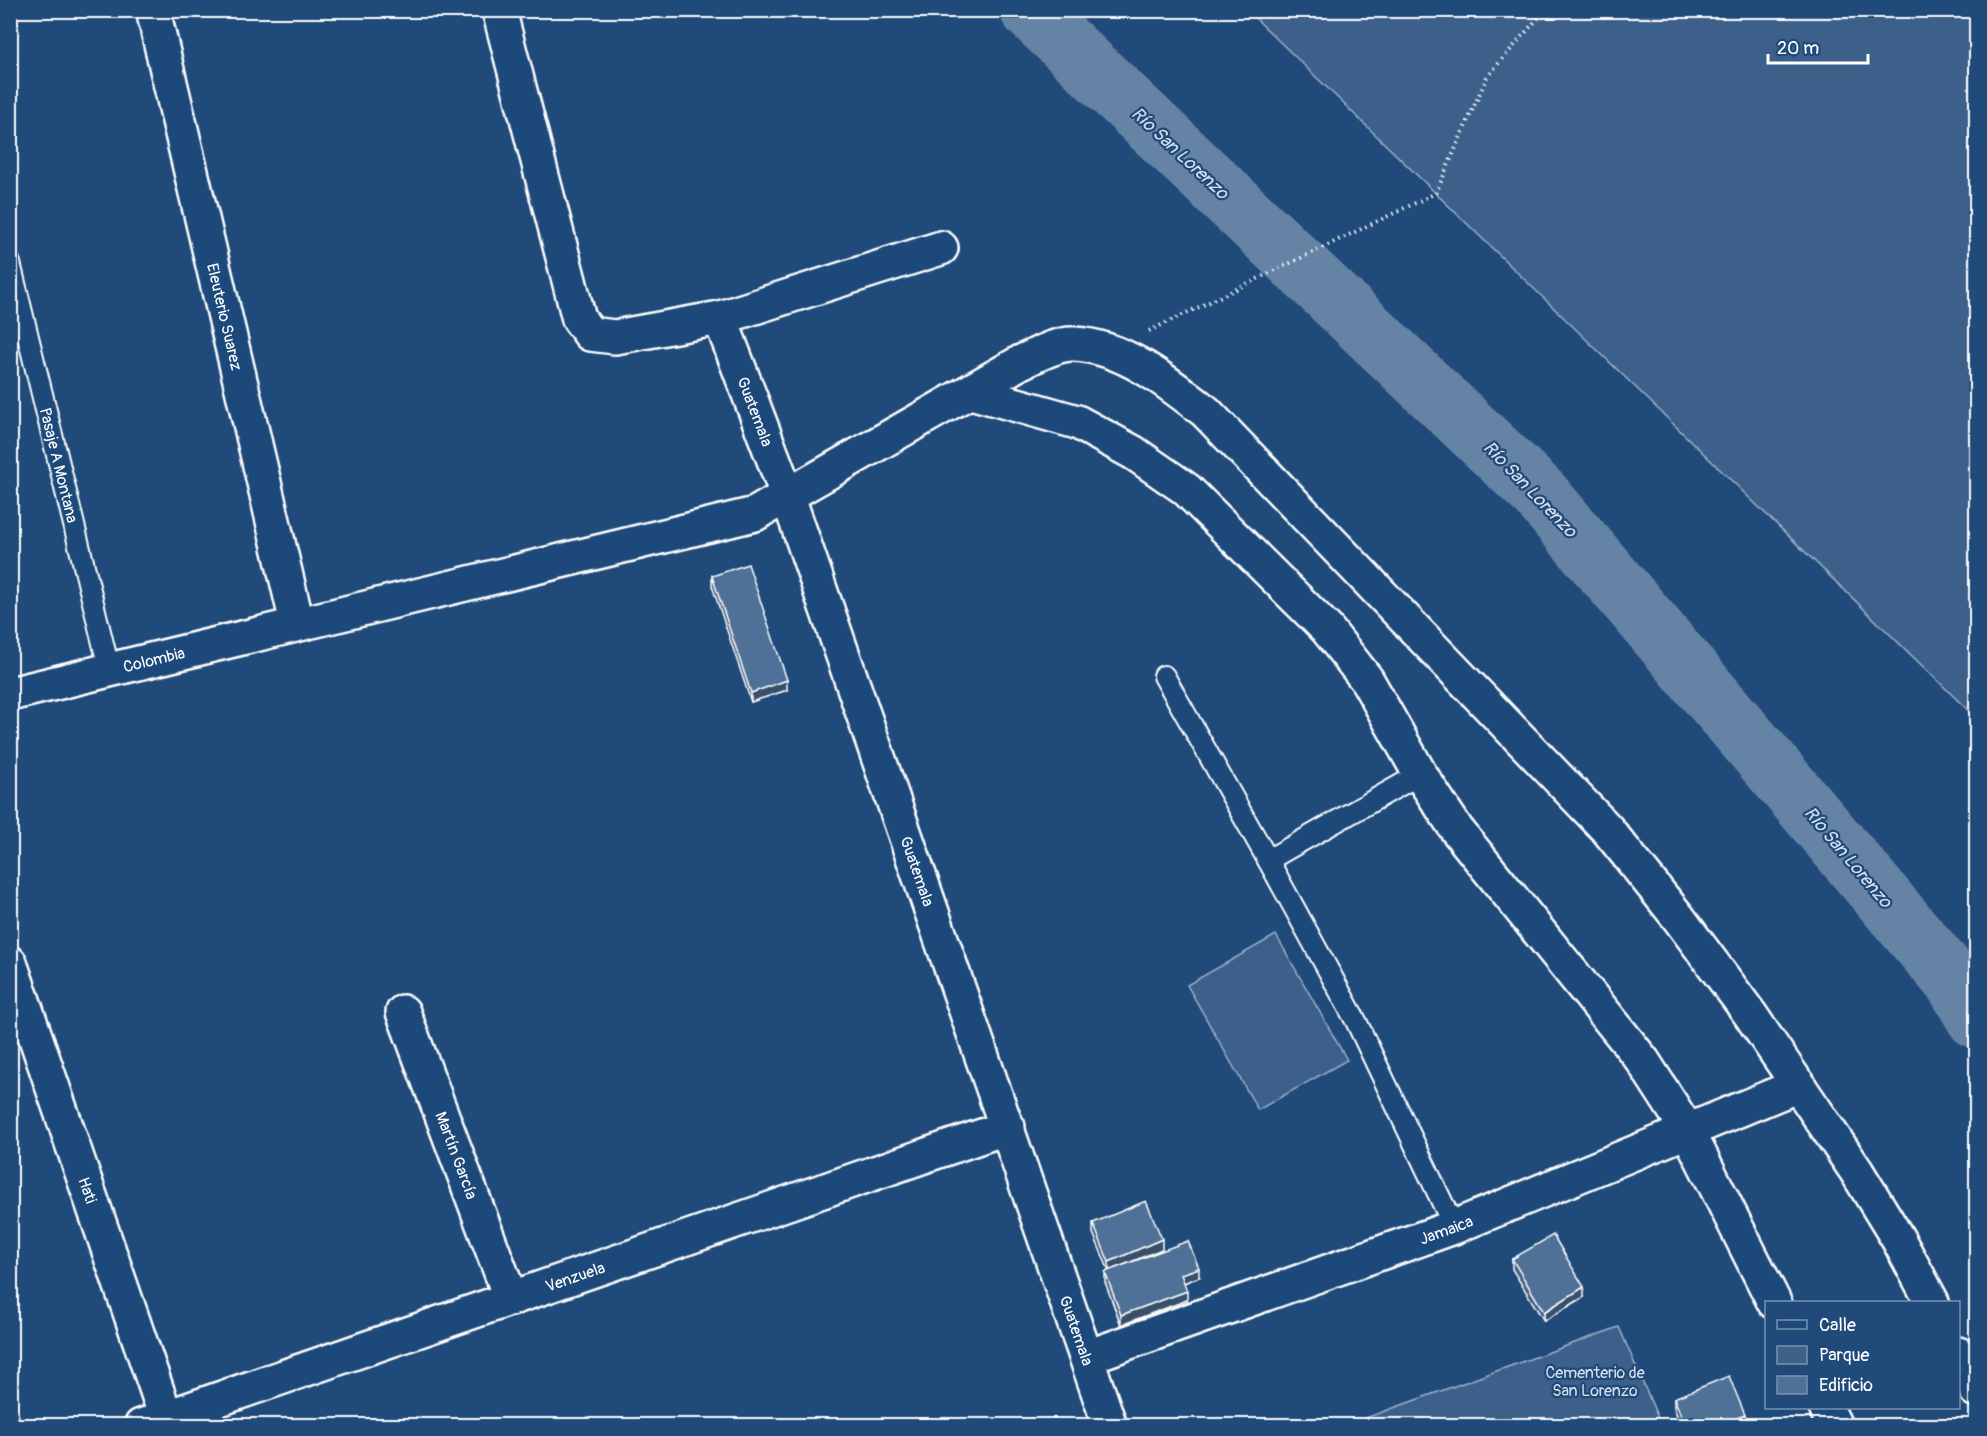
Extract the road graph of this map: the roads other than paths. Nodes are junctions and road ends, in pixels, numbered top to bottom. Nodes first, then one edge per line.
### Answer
1 (153, 10) edge
2 (499, 10) edge
3 (941, 248) dead end
4 (10, 263) edge
5 (720, 318) junction
6 (971, 392) junction
7 (788, 497) junction
8 (297, 623) junction
9 (109, 668) junction
10 (1164, 676) dead end
11 (10, 694) edge
12 (1420, 774) junction
13 (1268, 860) junction
14 (10, 963) edge
15 (404, 1012) dead end
16 (1799, 1085) junction
17 (1008, 1127) junction
18 (1689, 1131) junction
19 (1455, 1227) junction
20 (511, 1299) junction
21 (1774, 1301) edge
22 (1931, 1301) edge
23 (1960, 1356) edge
24 (1087, 1357) junction
25 (1977, 1390) edge
26 (1827, 1409) edge
27 (153, 1421) edge
28 (1110, 1425) edge
29 (1835, 1425) edge

1 - 8 street, Eleuterio Suarez
2 - 5 street
3 - 5 street
4 - 9 lane, Pasaje A Montana
5 - 7 street, Guatemala
6 - 7 street, Colombia
6 - 12 street
6 - 16 street, Colombia
7 - 8 street, Colombia
7 - 17 street, Guatemala
8 - 9 street, Colombia
9 - 11 street, Colombia
10 - 13 lane
12 - 13 lane
12 - 18 street
13 - 19 lane
14 - 27 street, Hati
15 - 20 street, Martín García
16 - 18 street, Jamaica
16 - 22 street, Colombia
17 - 20 street, Venzuela
17 - 24 street, Guatemala
18 - 19 street, Jamaica
18 - 21 street
19 - 24 street, Jamaica
20 - 27 street, Venzuela
23 - 25 street
24 - 28 street, Guatemala
26 - 29 street

